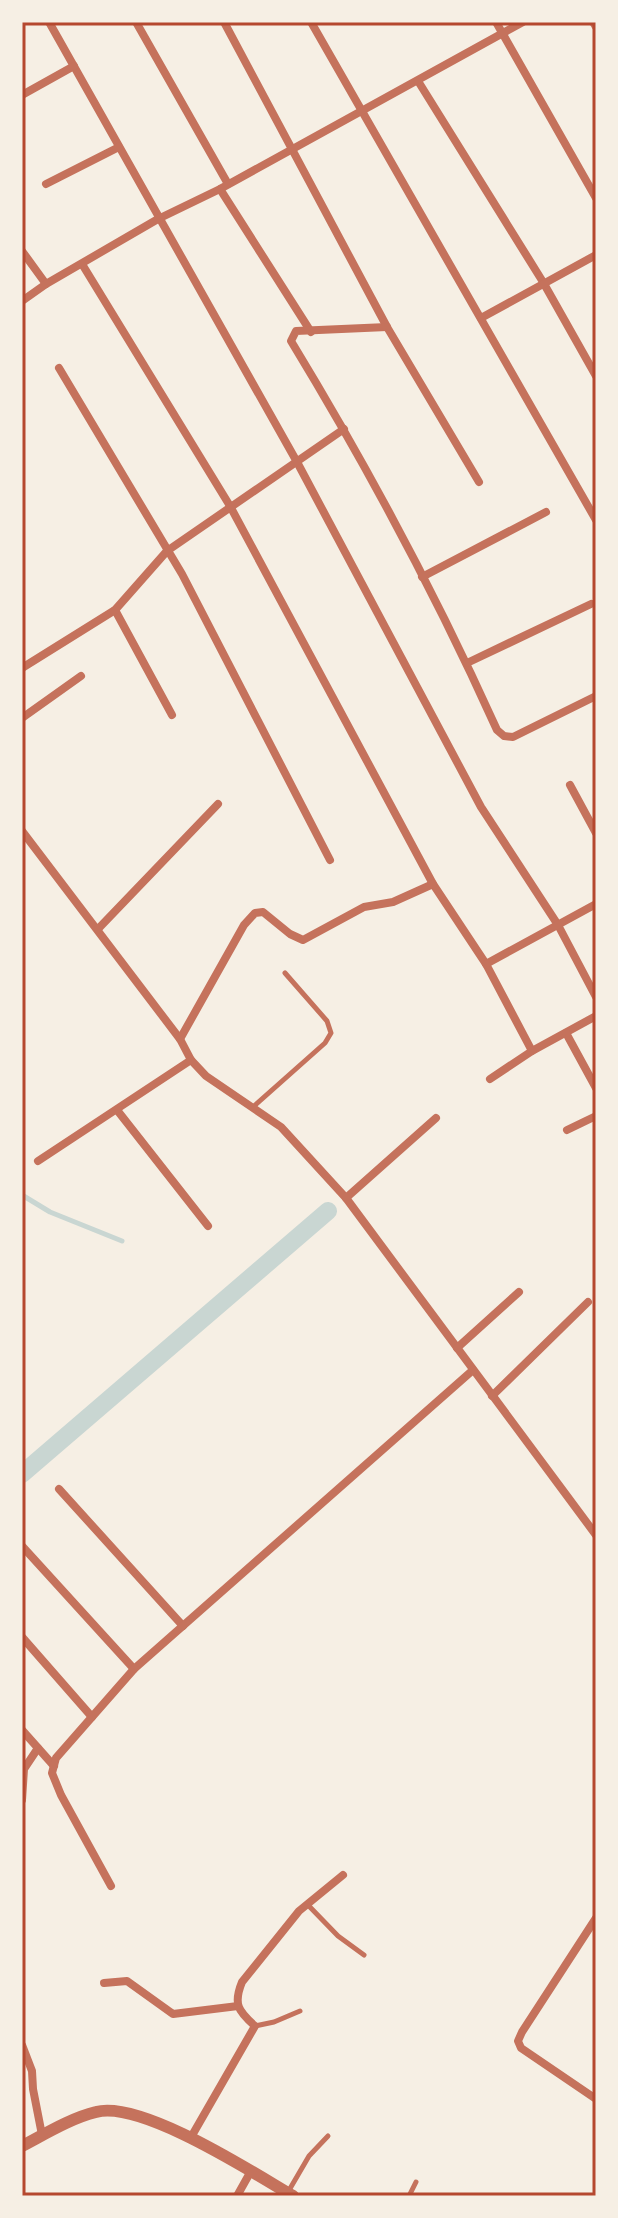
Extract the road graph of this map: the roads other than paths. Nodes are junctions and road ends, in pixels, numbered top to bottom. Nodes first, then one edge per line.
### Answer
1 (49, 22) edge
2 (136, 22) edge
3 (224, 22) edge
4 (311, 22) edge
5 (496, 22) edge
6 (523, 22) edge
7 (593, 22) edge
8 (596, 27) edge
9 (502, 33) junction
10 (74, 66) junction
11 (418, 81) junction
12 (22, 95) edge
13 (361, 111) junction
14 (119, 147) junction
15 (293, 148) junction
16 (46, 184) dead end
17 (224, 187) junction
18 (596, 198) edge
19 (158, 219) junction
20 (22, 251) edge
21 (596, 255) edge
22 (82, 264) junction
23 (543, 282) junction
24 (46, 284) junction
25 (22, 301) edge
26 (481, 318) junction
27 (387, 327) junction
28 (311, 332) junction
29 (59, 368) dead end
30 (596, 376) edge
31 (344, 429) junction
32 (297, 462) junction
33 (479, 482) dead end
34 (230, 506) junction
35 (546, 512) dead end
36 (594, 513) edge
37 (167, 551) junction
38 (422, 577) junction
39 (591, 604) dead end
40 (115, 610) junction
41 (467, 663) junction
42 (22, 668) edge
43 (81, 676) dead end
44 (596, 696) edge
45 (172, 715) dead end
46 (22, 718) edge
47 (570, 785) dead end
48 (218, 804) dead end
49 (22, 831) edge
50 (596, 833) edge
51 (330, 860) dead end
52 (433, 884) junction
53 (596, 904) edge
54 (558, 925) junction
55 (98, 929) junction
56 (486, 964) junction
57 (285, 973) dead end
58 (596, 997) edge
59 (596, 1016) edge
60 (566, 1033) junction
61 (180, 1039) junction
62 (532, 1051) junction
63 (191, 1060) junction
64 (490, 1079) dead end
65 (596, 1088) edge
66 (252, 1108) junction
67 (117, 1110) junction
68 (596, 1116) edge
69 (436, 1118) dead end
70 (567, 1130) dead end
71 (38, 1161) dead end
72 (346, 1198) junction
73 (208, 1226) dead end
74 (519, 1292) dead end
75 (588, 1302) dead end
76 (457, 1348) junction
77 (473, 1370) junction
78 (492, 1396) junction
79 (59, 1489) dead end
80 (596, 1535) edge
81 (22, 1546) edge
82 (183, 1626) junction
83 (22, 1637) edge
84 (134, 1669) junction
85 (92, 1717) junction
86 (22, 1730) edge
87 (38, 1748) junction
88 (54, 1766) junction
89 (22, 1800) edge
90 (343, 1875) dead end
91 (111, 1886) dead end
92 (307, 1904) junction
93 (596, 1918) edge
94 (364, 1955) dead end
95 (104, 1983) dead end
96 (238, 2006) junction
97 (300, 2011) dead end
98 (255, 2026) junction
99 (22, 2045) edge
100 (596, 2099) edge
101 (42, 2135) junction
102 (328, 2136) dead end
103 (190, 2139) junction
104 (22, 2146) edge
105 (251, 2171) junction
106 (416, 2182) dead end
107 (290, 2194) edge
108 (237, 2196) edge
109 (409, 2196) edge

1 - 10 street
2 - 17 street
3 - 15 street
4 - 13 street
5 - 9 street
6 - 9 street
7 - 8 street
9 - 11 street
9 - 18 street
10 - 12 street
10 - 14 street
11 - 13 street
11 - 23 street
13 - 15 street
13 - 26 street
14 - 16 street
14 - 19 street
15 - 17 street
15 - 27 street
17 - 19 street
17 - 28 street
19 - 22 street
19 - 32 street
20 - 24 street
21 - 23 street
22 - 24 street
22 - 34 street
23 - 26 street
23 - 30 street
24 - 25 street
26 - 36 street
27 - 28 street
27 - 33 street
28 - 31 street
29 - 37 street
31 - 32 street
31 - 38 street
32 - 34 street
32 - 54 street
34 - 37 street
34 - 52 street
35 - 38 street
37 - 40 street
37 - 51 street
38 - 41 street
39 - 41 street
40 - 42 street
40 - 45 street
41 - 44 street
43 - 46 street
47 - 50 street
48 - 55 street
49 - 55 street
52 - 56 street
52 - 61 street
53 - 54 street
54 - 56 street
54 - 58 street
55 - 61 street
56 - 62 street
57 - 66 lane
59 - 60 street
60 - 62 street
60 - 65 street
61 - 63 street
62 - 64 street
63 - 66 street
63 - 67 street
66 - 72 street
67 - 71 street
67 - 73 street
68 - 70 street
69 - 72 street
72 - 76 street
74 - 76 street
75 - 78 street
76 - 77 street
77 - 78 street
77 - 82 street
78 - 80 street
79 - 82 street
81 - 84 street
82 - 84 street
83 - 85 street
84 - 85 street
85 - 88 street
86 - 87 street
87 - 88 street
87 - 89 street
88 - 91 street
90 - 92 street
92 - 94 lane
92 - 96 street
93 - 100 street
95 - 96 street
96 - 98 street
97 - 98 lane
98 - 103 street
99 - 101 street
101 - 103 street
101 - 104 street
102 - 107 lane
103 - 105 street
105 - 107 street
105 - 108 street
106 - 109 lane

